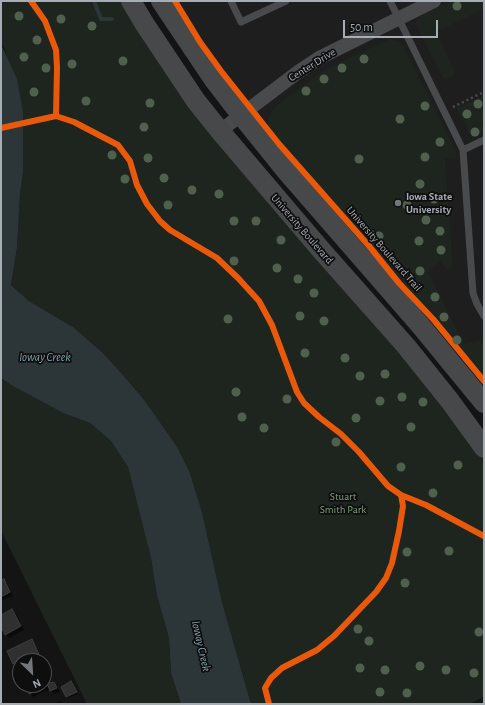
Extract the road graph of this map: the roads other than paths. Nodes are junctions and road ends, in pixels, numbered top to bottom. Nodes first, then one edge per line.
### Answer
1 (132, 1) edge
2 (161, 1) edge
3 (231, 1) edge
4 (286, 1) edge
5 (390, 1) edge
6 (434, 1) edge
7 (399, 18) junction
8 (240, 115) junction
9 (220, 131) junction
10 (484, 140) edge
11 (462, 150) junction
12 (484, 316) edge
13 (484, 403) edge
14 (484, 448) edge

1 - 9 main road, University Boulevard
2 - 8 main road
3 - 4 lane
5 - 7 lane
6 - 7 street, Center Drive
7 - 8 street, Center Drive
7 - 11 lane
8 - 9 street, Center Drive
8 - 13 main road
9 - 14 main road, University Boulevard
10 - 11 lane
11 - 12 lane

